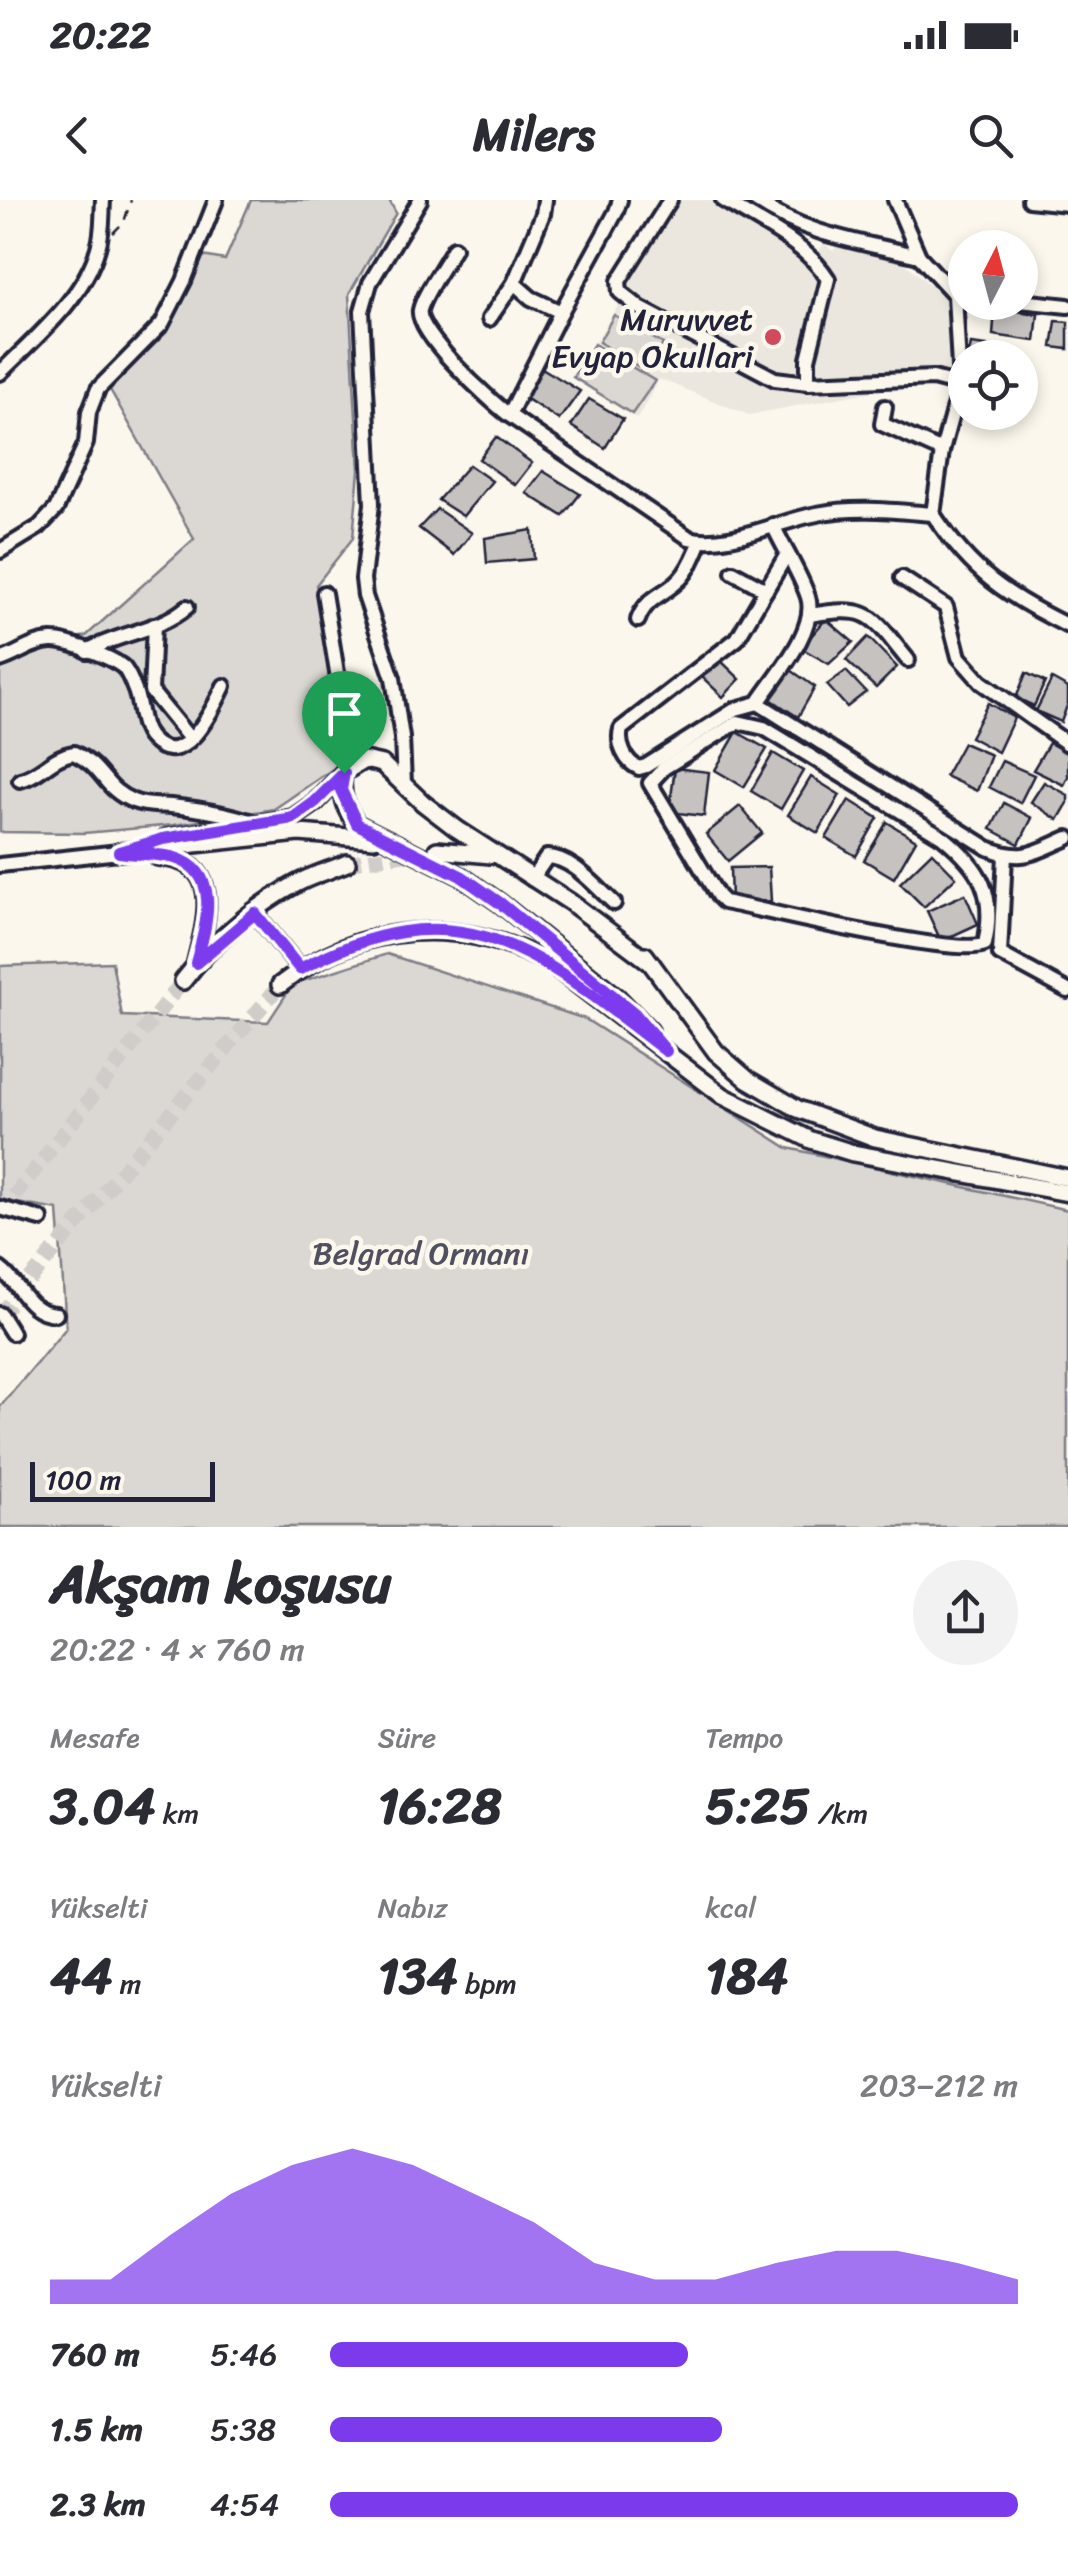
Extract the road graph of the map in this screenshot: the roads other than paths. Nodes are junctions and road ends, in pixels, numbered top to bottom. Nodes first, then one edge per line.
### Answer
1 (104, 200) edge
2 (216, 200) edge
3 (420, 200) edge
4 (545, 200) edge
5 (620, 200) edge
6 (670, 200) edge
7 (723, 200) edge
8 (755, 200) edge
9 (895, 200) edge
10 (1031, 200) edge
11 (1068, 204) edge
12 (454, 248) dead end
13 (919, 256) junction
14 (514, 283) junction
15 (948, 284) edge
16 (1038, 303) edge
17 (1068, 306) edge
18 (561, 312) junction
19 (489, 319) dead end
20 (0, 373) edge
21 (948, 382) edge
22 (808, 383) junction
23 (885, 407) dead end
24 (509, 416) junction
25 (948, 428) edge
26 (942, 450) junction
27 (934, 514) junction
28 (773, 525) junction
29 (701, 541) junction
30 (0, 551) edge
31 (787, 554) junction
32 (733, 572) dead end
33 (902, 578) dead end
34 (766, 590) junction
35 (324, 593) dead end
36 (186, 607) dead end
37 (810, 615) junction
38 (638, 620) dead end
39 (154, 626) junction
40 (1068, 626) edge
41 (88, 651) junction
42 (0, 660) edge
43 (908, 660) dead end
44 (224, 686) dead end
45 (758, 703) junction
46 (190, 739) junction
47 (1068, 744) edge
48 (360, 762) junction
49 (859, 766) junction
50 (344, 773) junction
51 (20, 780) dead end
52 (850, 781) junction
53 (404, 784) junction
54 (258, 824) junction
55 (1068, 838) edge
56 (402, 846) junction
57 (437, 850) tunnel mouth
58 (119, 852) junction
59 (1005, 855) junction
60 (495, 856) junction
61 (348, 863) tunnel mouth
62 (0, 865) edge
63 (532, 878) junction
64 (614, 903) dead end
65 (255, 913) junction
66 (196, 963) junction
67 (300, 969) junction
68 (182, 980) tunnel mouth
69 (280, 985) tunnel mouth
70 (1068, 991) edge
71 (666, 1051) junction
72 (1068, 1178) edge
73 (1068, 1193) edge
74 (0, 1208) edge
75 (41, 1219) dead end
76 (0, 1269) edge
77 (0, 1314) edge
78 (56, 1314) dead end
79 (12, 1333) dead end

1 - 20 street
2 - 30 street
3 - 53 street
4 - 14 street
5 - 18 street
6 - 22 street
7 - 22 street
8 - 13 street
9 - 13 street
10 - 11 street
12 - 24 street
13 - 15 street
14 - 18 street
14 - 19 street
16 - 17 street
18 - 24 street
21 - 22 street
23 - 26 street
24 - 29 street
25 - 26 street
26 - 27 street
27 - 28 street
27 - 40 street
28 - 29 street
28 - 31 street
29 - 38 street
31 - 34 street
31 - 37 street
32 - 34 street
33 - 47 street
34 - 45 street
35 - 48 street
36 - 39 street
37 - 43 street
37 - 45 street
39 - 41 street
39 - 46 street
41 - 42 street
41 - 46 street
44 - 46 street
45 - 49 street
48 - 50 main road
48 - 53 main road
49 - 52 street
49 - 59 street
50 - 54 main road
50 - 56 main road
51 - 54 street
52 - 52 street
53 - 60 main road
54 - 58 main road
55 - 59 street
56 - 58 main road
56 - 71 main road
57 - 60 main road
58 - 62 street
58 - 66 main road
59 - 70 street
60 - 63 main road
61 - 65 main road
63 - 64 street
63 - 72 main road
65 - 66 main road
65 - 67 street
66 - 68 main road
67 - 69 main road
67 - 71 main road
71 - 73 main road
74 - 75 street
76 - 78 street
77 - 79 street

